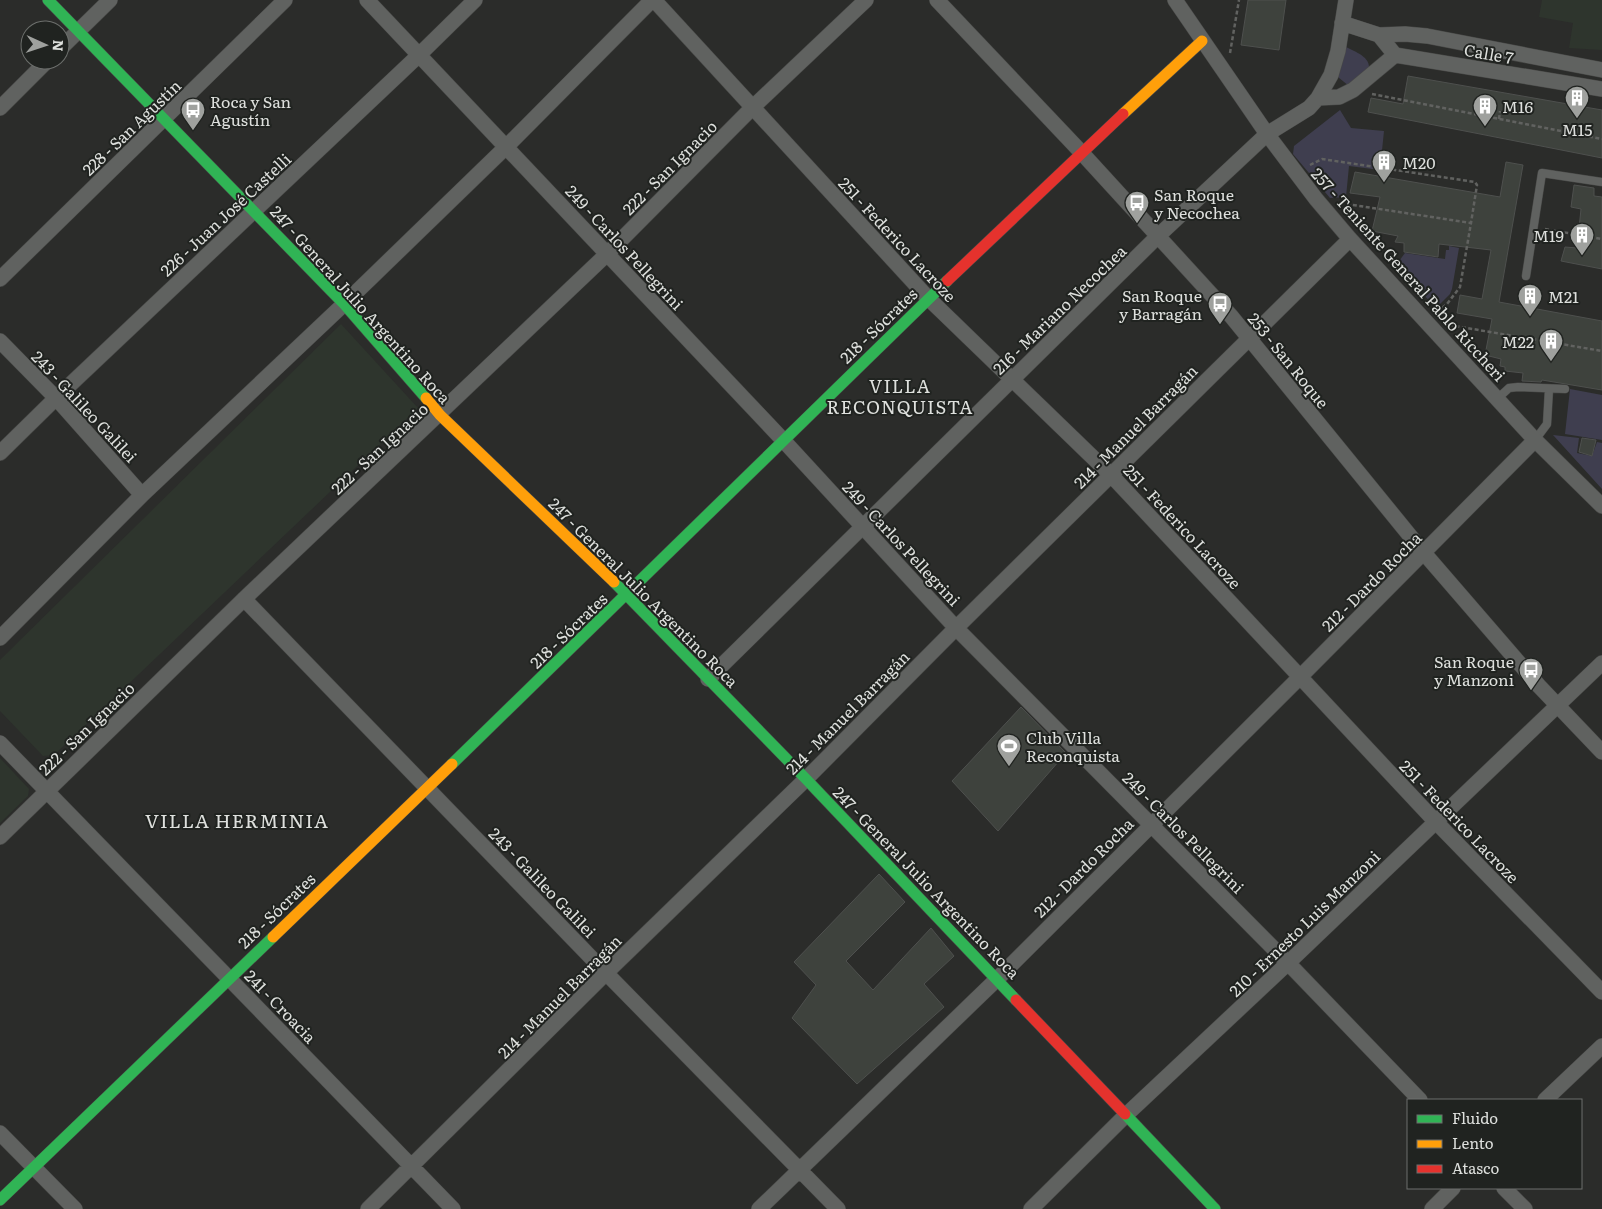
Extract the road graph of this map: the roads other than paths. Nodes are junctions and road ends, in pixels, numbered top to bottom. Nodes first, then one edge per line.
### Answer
1 (48, 0) edge
2 (110, 0) edge
3 (285, 0) edge
4 (367, 0) edge
5 (475, 0) edge
6 (653, 0) edge
7 (866, 0) edge
8 (937, 0) edge
9 (1175, 0) edge
10 (1346, 0) edge
11 (1342, 23) junction
12 (78, 31) junction
13 (1379, 35) junction
14 (70, 39) edge
15 (1202, 42) junction
16 (419, 55) junction
17 (1395, 55) junction
18 (38, 70) edge
19 (1602, 70) edge
20 (1602, 90) edge
21 (1318, 98) junction
22 (0, 108) edge
23 (752, 108) junction
24 (164, 119) junction
25 (1266, 134) junction
26 (506, 147) junction
27 (1081, 152) junction
28 (1602, 182) edge
29 (254, 211) junction
30 (1158, 236) junction
31 (1350, 239) junction
32 (607, 254) junction
33 (1526, 276) dead end
34 (0, 279) edge
35 (929, 299) junction
36 (344, 304) junction
37 (1249, 338) junction
38 (0, 341) edge
39 (1012, 379) junction
40 (1549, 389) junction
41 (1565, 389) dead end
42 (56, 398) junction
43 (1497, 399) junction
44 (440, 415) junction
45 (783, 440) junction
46 (1535, 440) junction
47 (0, 453) edge
48 (1111, 475) junction
49 (142, 495) junction
50 (1602, 506) edge
51 (863, 527) junction
52 (1424, 553) junction
53 (627, 596) junction
54 (244, 599) junction
55 (956, 628) junction
56 (0, 638) edge
57 (1602, 663) edge
58 (1300, 677) junction
59 (708, 679) junction
60 (1556, 705) junction
61 (0, 743) edge
62 (1602, 752) edge
63 (806, 779) junction
64 (428, 788) junction
65 (46, 791) junction
66 (1435, 821) junction
67 (1151, 824) junction
68 (0, 837) edge
69 (1288, 963) junction
70 (606, 973) junction
71 (229, 978) junction
72 (997, 979) junction
73 (1602, 992) edge
74 (1602, 1046) edge
75 (1419, 1099) edge
76 (1546, 1099) edge
77 (1126, 1115) junction
78 (0, 1132) edge
79 (34, 1167) junction
80 (412, 1168) junction
81 (800, 1170) junction
82 (1452, 1189) edge
83 (1505, 1189) edge
84 (0, 1200) edge
85 (75, 1209) edge
86 (368, 1209) edge
87 (453, 1209) edge
88 (759, 1209) edge
89 (838, 1209) edge
90 (1031, 1209) edge
91 (1215, 1209) edge
92 (1432, 1209) edge
93 (1525, 1209) edge

1 - 12 street, 247 - General Julio Argentino Roca
2 - 12 street
3 - 24 street, 228 - San Agustín
4 - 16 street, 249 - Carlos Pellegrini
5 - 16 street, 226 - Juan José Castelli
6 - 23 street, 251 - Federico Lacroze
6 - 26 street
7 - 23 street, 222 - San Ignacio
8 - 27 street, 253 - San Roque
9 - 15 street, 257 - Teniente General Pablo Riccheri
10 - 11 street
11 - 13 street, Calle 7
11 - 21 street
12 - 14 street
12 - 24 street, 247 - General Julio Argentino Roca
13 - 17 street
13 - 19 street, Calle 7
15 - 25 street, 257 - Teniente General Pablo Riccheri
15 - 27 street, 218 - Sócrates
16 - 26 street, 249 - Carlos Pellegrini
16 - 29 street, 226 - Juan José Castelli
17 - 20 street, Calle 7
17 - 21 street
18 - 22 street
21 - 25 street, 216 - Mariano Necochea
23 - 32 street, 222 - San Ignacio
23 - 35 street, 251 - Federico Lacroze
24 - 29 street, 247 - General Julio Argentino Roca
24 - 34 street, 228 - San Agustín
25 - 30 street, 216 - Mariano Necochea
25 - 31 street, 257 - Teniente General Pablo Riccheri
26 - 32 street, 249 - Carlos Pellegrini
26 - 36 street
27 - 30 street, 253 - San Roque
27 - 35 street, 218 - Sócrates
28 - 33 lane
29 - 36 street, 247 - General Julio Argentino Roca
29 - 42 street, 226 - Juan José Castelli
30 - 37 street, 253 - San Roque
30 - 39 street, 216 - Mariano Necochea
31 - 37 street, 214 - Manuel Barragán
31 - 43 street, 257 - Teniente General Pablo Riccheri
32 - 44 street, 222 - San Ignacio
32 - 45 street, 249 - Carlos Pellegrini
35 - 39 street, 251 - Federico Lacroze
35 - 45 street, 218 - Sócrates
36 - 44 street, 247 - General Julio Argentino Roca
36 - 49 street
37 - 48 street, 214 - Manuel Barragán
37 - 52 street, 253 - San Roque
38 - 42 street, 243 - Galileo Galilei
39 - 48 street, 251 - Federico Lacroze
39 - 51 street, 216 - Mariano Necochea
40 - 41 lane
40 - 43 lane
40 - 46 lane
42 - 47 street, 226 - Juan José Castelli
42 - 49 street, 243 - Galileo Galilei
43 - 46 street, 257 - Teniente General Pablo Riccheri
44 - 53 street, 247 - General Julio Argentino Roca
44 - 54 street, 222 - San Ignacio
45 - 51 street, 249 - Carlos Pellegrini
45 - 53 street, 218 - Sócrates
46 - 50 street, 257 - Teniente General Pablo Riccheri
46 - 52 street, 212 - Dardo Rocha
48 - 55 street, 214 - Manuel Barragán
48 - 58 street, 251 - Federico Lacroze
49 - 56 street
51 - 55 street, 249 - Carlos Pellegrini
51 - 59 street, 216 - Mariano Necochea
52 - 58 street, 212 - Dardo Rocha
52 - 60 street, 253 - San Roque
53 - 59 street, 247 - General Julio Argentino Roca
53 - 64 street, 218 - Sócrates
54 - 64 street, 243 - Galileo Galilei
54 - 65 street, 222 - San Ignacio
55 - 63 street, 214 - Manuel Barragán
55 - 67 street, 249 - Carlos Pellegrini
57 - 60 street, 210 - Ernesto Luis Manzoni
58 - 66 street, 251 - Federico Lacroze
58 - 67 street, 212 - Dardo Rocha
59 - 63 street, 247 - General Julio Argentino Roca
60 - 62 street, 253 - San Roque
60 - 66 street, 210 - Ernesto Luis Manzoni
61 - 65 street, 241 - Croacia
63 - 70 street, 214 - Manuel Barragán
63 - 72 street, 247 - General Julio Argentino Roca
64 - 70 street, 243 - Galileo Galilei
64 - 71 street, 218 - Sócrates
65 - 68 street, 222 - San Ignacio
65 - 71 street, 241 - Croacia
66 - 69 street, 210 - Ernesto Luis Manzoni
66 - 73 street, 251 - Federico Lacroze
67 - 69 street, 249 - Carlos Pellegrini
67 - 72 street, 212 - Dardo Rocha
69 - 75 street, 249 - Carlos Pellegrini
69 - 77 street, 210 - Ernesto Luis Manzoni
70 - 80 street, 214 - Manuel Barragán
70 - 81 street, 243 - Galileo Galilei
71 - 79 street, 218 - Sócrates
71 - 80 street, 241 - Croacia
72 - 77 street, 247 - General Julio Argentino Roca
72 - 81 street, 212 - Dardo Rocha
74 - 76 street
77 - 90 street, 210 - Ernesto Luis Manzoni
77 - 91 street, 247 - General Julio Argentino Roca
78 - 79 street
79 - 84 street, 218 - Sócrates
79 - 85 street
80 - 86 street, 214 - Manuel Barragán
80 - 87 street, 241 - Croacia
81 - 88 street, 212 - Dardo Rocha
81 - 89 street, 243 - Galileo Galilei
82 - 92 street
83 - 93 street

